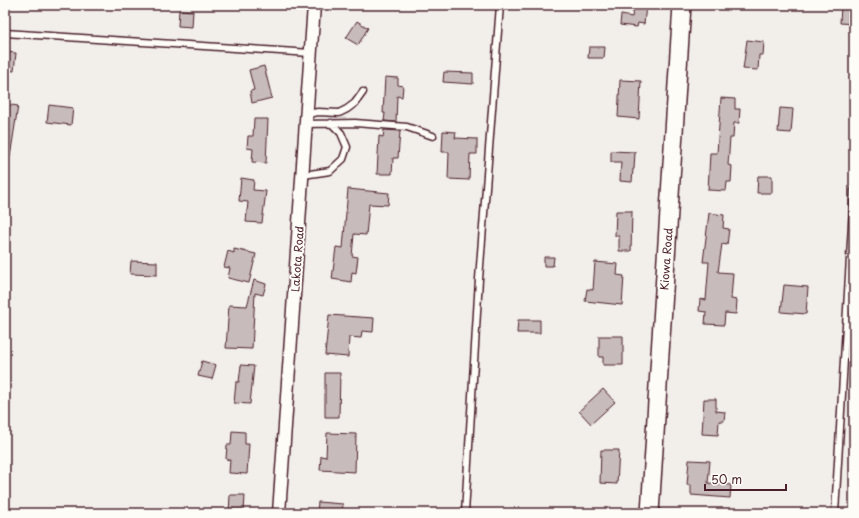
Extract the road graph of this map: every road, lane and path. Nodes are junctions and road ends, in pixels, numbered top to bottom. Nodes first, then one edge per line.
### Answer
1 (314, 5) edge
2 (500, 5) edge
3 (682, 5) edge
4 (5, 33) edge
5 (311, 53) junction
6 (363, 92) dead end
7 (307, 119) junction
8 (330, 123) junction
9 (433, 136) dead end
10 (303, 175) junction
11 (854, 190) edge
12 (280, 513) edge
13 (465, 513) edge
14 (650, 513) edge
15 (835, 513) edge

1 - 5 street, Lakota Road
2 - 13 lane
3 - 14 street, Kiowa Road
4 - 5 lane
5 - 7 street, Lakota Road
6 - 7 lane
7 - 8 lane
7 - 10 street, Lakota Road
8 - 9 lane
8 - 10 lane
10 - 12 street, Lakota Road
11 - 15 lane

